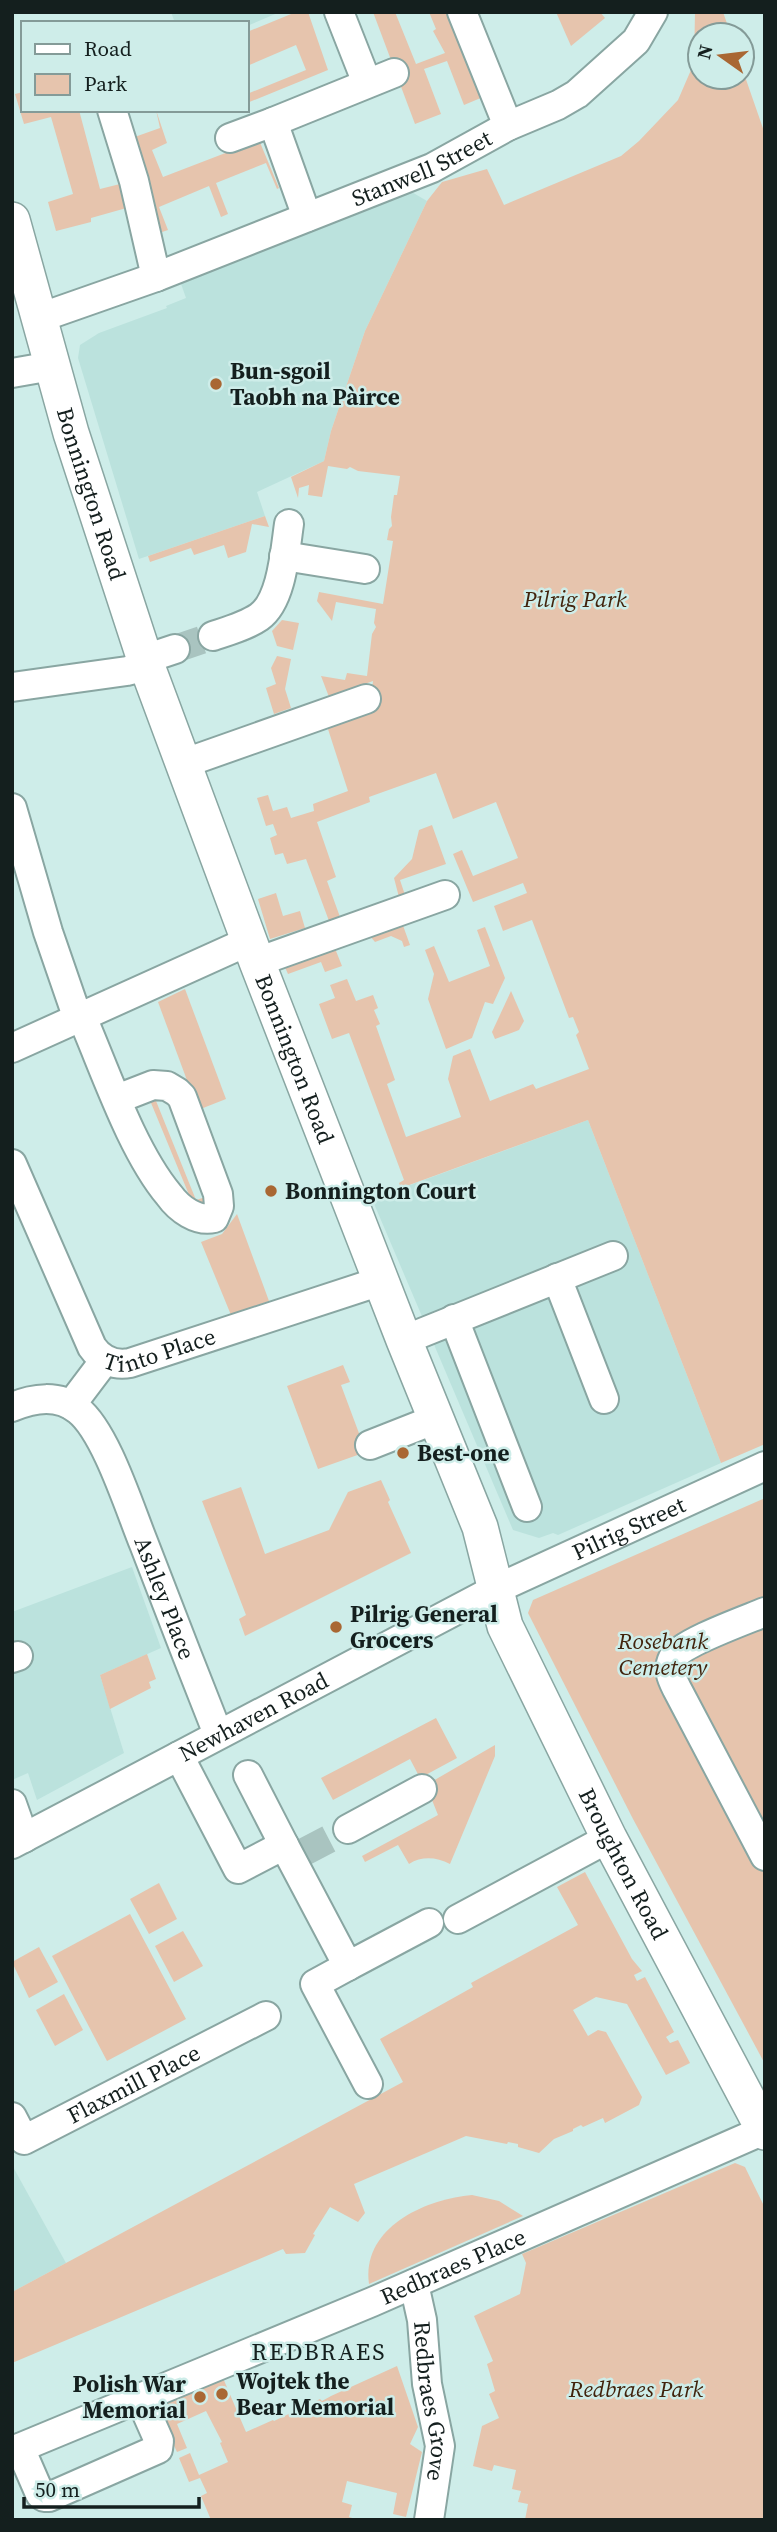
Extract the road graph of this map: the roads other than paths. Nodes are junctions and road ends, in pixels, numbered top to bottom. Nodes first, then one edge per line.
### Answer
1 (339, 12) edge
2 (462, 12) edge
3 (653, 12) edge
4 (394, 73) dead end
5 (367, 83) junction
6 (113, 112) edge
7 (273, 122) junction
8 (508, 126) junction
9 (230, 138) dead end
10 (307, 217) junction
11 (12, 220) edge
12 (156, 277) junction
13 (39, 318) junction
14 (52, 366) junction
15 (12, 373) edge
16 (289, 524) dead end
17 (284, 556) junction
18 (365, 569) dead end
19 (213, 636) tunnel mouth
20 (156, 658) junction
21 (12, 687) edge
22 (366, 699) dead end
23 (182, 764) junction
24 (12, 808) edge
25 (444, 895) dead end
26 (253, 952) junction
27 (80, 1018) junction
28 (12, 1048) edge
29 (117, 1099) junction
30 (12, 1164) edge
31 (613, 1256) dead end
32 (557, 1278) junction
33 (382, 1281) junction
34 (454, 1319) junction
35 (404, 1340) junction
36 (105, 1360) junction
37 (604, 1399) dead end
38 (71, 1405) junction
39 (12, 1407) edge
40 (436, 1419) junction
41 (370, 1445) dead end
42 (765, 1466) edge
43 (527, 1507) dead end
44 (494, 1590) junction
45 (765, 1612) edge
46 (218, 1734) junction
47 (179, 1756) junction
48 (248, 1775) dead end
49 (422, 1790) dead end
50 (12, 1804) edge
51 (348, 1829) tunnel mouth
52 (609, 1838) junction
53 (18, 1841) edge
54 (293, 1852) junction
55 (765, 1856) edge
56 (458, 1919) dead end
57 (429, 1923) dead end
58 (348, 1966) junction
59 (266, 2016) dead end
60 (368, 2084) dead end
61 (12, 2117) edge
62 (764, 2131) edge
63 (414, 2284) junction
64 (140, 2398) junction
65 (16, 2449) edge
66 (429, 2520) edge

1 - 5 street
2 - 8 street
3 - 8 street, Stanwell Street
4 - 5 street
5 - 7 street
6 - 12 street
7 - 9 street
7 - 10 street
8 - 10 street, Stanwell Street
10 - 12 street, Stanwell Street
11 - 13 main road, Bonnington Road
12 - 13 street, Stanwell Street
13 - 14 main road, Bonnington Road
14 - 15 street
14 - 20 main road, Bonnington Road
16 - 17 street
17 - 18 street
17 - 19 street
20 - 21 street
20 - 23 main road, Bonnington Road
22 - 23 street
23 - 26 main road, Bonnington Road
24 - 27 street
25 - 26 street
26 - 27 street
26 - 33 main road, Bonnington Road
27 - 28 street
27 - 29 street
29 - 29 street
30 - 36 street, Tinto Place
31 - 32 street
32 - 34 street
32 - 37 street
33 - 35 main road, Bonnington Road
33 - 36 street, Tinto Place
34 - 35 street
34 - 43 street
35 - 40 main road, Bonnington Road
36 - 38 street
38 - 39 street
38 - 46 street, Ashley Place
40 - 41 street
40 - 44 main road, Bonnington Road
42 - 44 street, Pilrig Street
44 - 46 street, Newhaven Road
44 - 52 main road, Broughton Road
45 - 55 street
46 - 47 street, Newhaven Road
47 - 53 street, Newhaven Road
47 - 54 street
48 - 54 street
49 - 51 street
50 - 53 street
52 - 56 street
52 - 62 main road, Broughton Road
54 - 58 street
57 - 58 street
58 - 60 street
59 - 61 street, Flaxmill Place
62 - 63 street, Redbraes Place
63 - 64 street, Redbraes Place
63 - 66 street, Redbraes Grove
64 - 65 street, Redbraes Place
64 - 65 street, Redbraes Place

